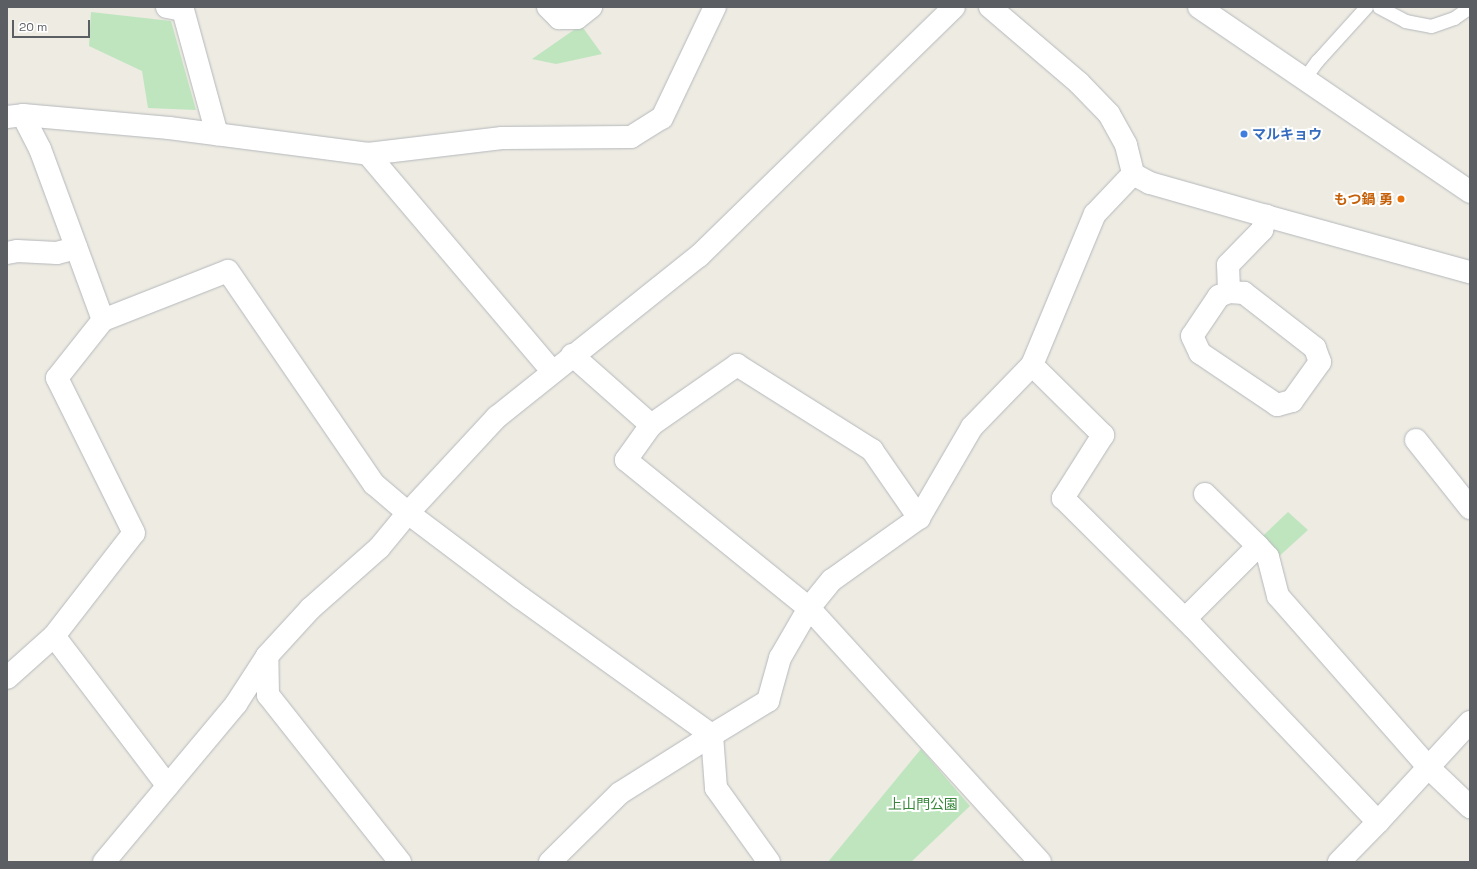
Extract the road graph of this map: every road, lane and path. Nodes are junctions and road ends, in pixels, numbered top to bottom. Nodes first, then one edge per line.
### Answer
1 (167, 7) edge
2 (548, 7) edge
3 (591, 7) edge
4 (715, 7) edge
5 (954, 7) edge
6 (990, 7) edge
7 (1199, 7) edge
8 (1366, 7) edge
9 (1379, 7) edge
10 (1470, 7) edge
11 (1303, 80) junction
12 (15, 116) edge
13 (217, 134) junction
14 (368, 154) junction
15 (1133, 174) junction
16 (1470, 192) edge
17 (1266, 216) junction
18 (76, 248) junction
19 (7, 253) edge
20 (1470, 272) edge
21 (1229, 292) junction
22 (103, 320) junction
23 (572, 355) junction
24 (1032, 365) junction
25 (552, 371) junction
26 (650, 425) junction
27 (1416, 440) dead end
28 (1205, 494) dead end
29 (1470, 508) edge
30 (408, 513) junction
31 (919, 518) junction
32 (1258, 546) junction
33 (809, 608) junction
34 (1185, 618) junction
35 (54, 636) junction
36 (267, 656) junction
37 (7, 678) edge
38 (1470, 722) edge
39 (712, 735) junction
40 (1429, 768) junction
41 (168, 786) junction
42 (1470, 807) edge
43 (1378, 822) junction
44 (104, 862) edge
45 (400, 862) edge
46 (550, 862) edge
47 (770, 862) edge
48 (1040, 862) edge
49 (1339, 862) edge

1 - 13 street
2 - 3 street
4 - 14 street
5 - 23 street
6 - 15 street
7 - 11 street
8 - 11 lane
9 - 10 lane
11 - 16 street
12 - 13 street
12 - 18 street
13 - 14 street
14 - 25 street
15 - 17 street
15 - 24 street
17 - 20 street
17 - 21 street
18 - 19 street
18 - 22 street
21 - 21 street
22 - 30 street
22 - 35 street
23 - 25 street
23 - 26 street
24 - 31 street
24 - 34 street
25 - 30 street
26 - 31 street
26 - 33 street
27 - 29 street
28 - 32 street
30 - 36 street
30 - 39 street
31 - 33 street
32 - 34 street
32 - 40 street
33 - 39 street
33 - 48 street
34 - 43 street
35 - 37 street
35 - 41 street
36 - 41 street
36 - 45 street
38 - 40 street
39 - 46 street
39 - 47 street
40 - 42 street
40 - 43 street
41 - 44 street
43 - 49 street

